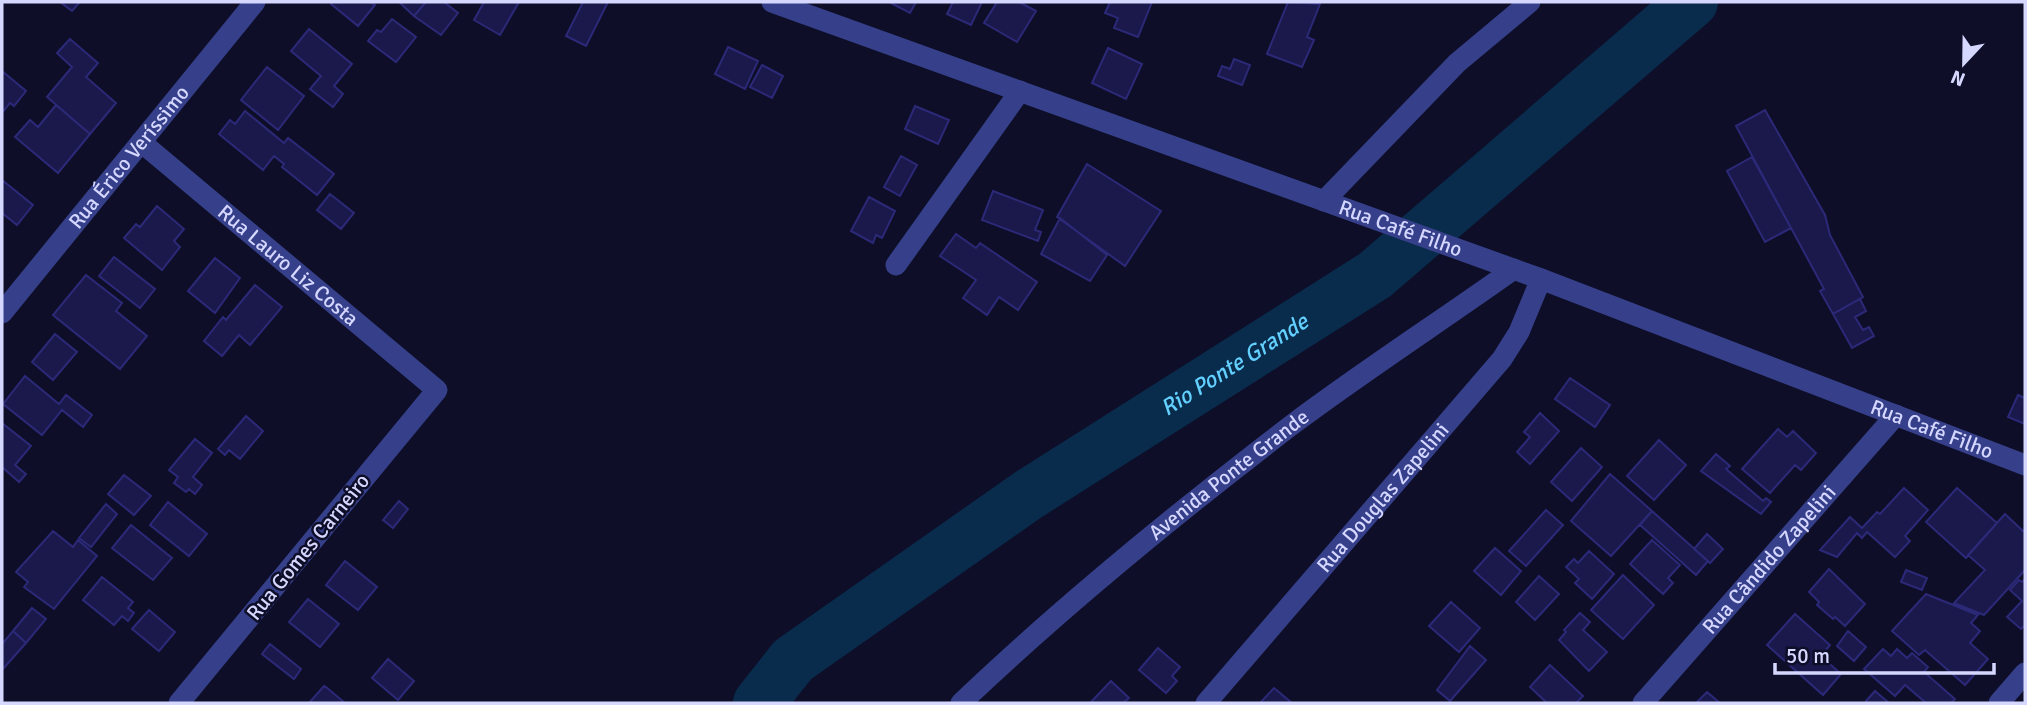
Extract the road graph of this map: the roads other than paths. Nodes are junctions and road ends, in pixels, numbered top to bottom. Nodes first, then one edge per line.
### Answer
1 (256, 2) edge
2 (772, 2) edge
3 (1530, 2) edge
4 (1020, 91) junction
5 (141, 142) junction
6 (1324, 201) junction
7 (897, 265) dead end
8 (1514, 269) junction
9 (1541, 279) junction
10 (2, 313) edge
11 (437, 390) joint
12 (1896, 415) junction
13 (2025, 464) edge
14 (2025, 673) edge
15 (179, 703) edge
16 (961, 703) edge
17 (1206, 703) edge
18 (1643, 703) edge
19 (1999, 703) edge

1 - 5 street, Rua Érico Veríssimo
2 - 4 street, Rua Café Filho
3 - 6 street
4 - 6 street, Rua Café Filho
4 - 7 street
5 - 10 street, Rua Érico Veríssimo
5 - 11 street, Rua Lauro Liz Costa
6 - 8 street, Rua Café Filho
8 - 9 street, Rua Café Filho
8 - 16 street, Avenida Ponte Grande
9 - 12 street, Rua Café Filho
9 - 17 street, Rua Douglas Zapelini
11 - 15 street, Rua Gomes Carneiro
12 - 13 street, Rua Café Filho
12 - 18 street, Rua Cândido Zapelini
14 - 19 street

